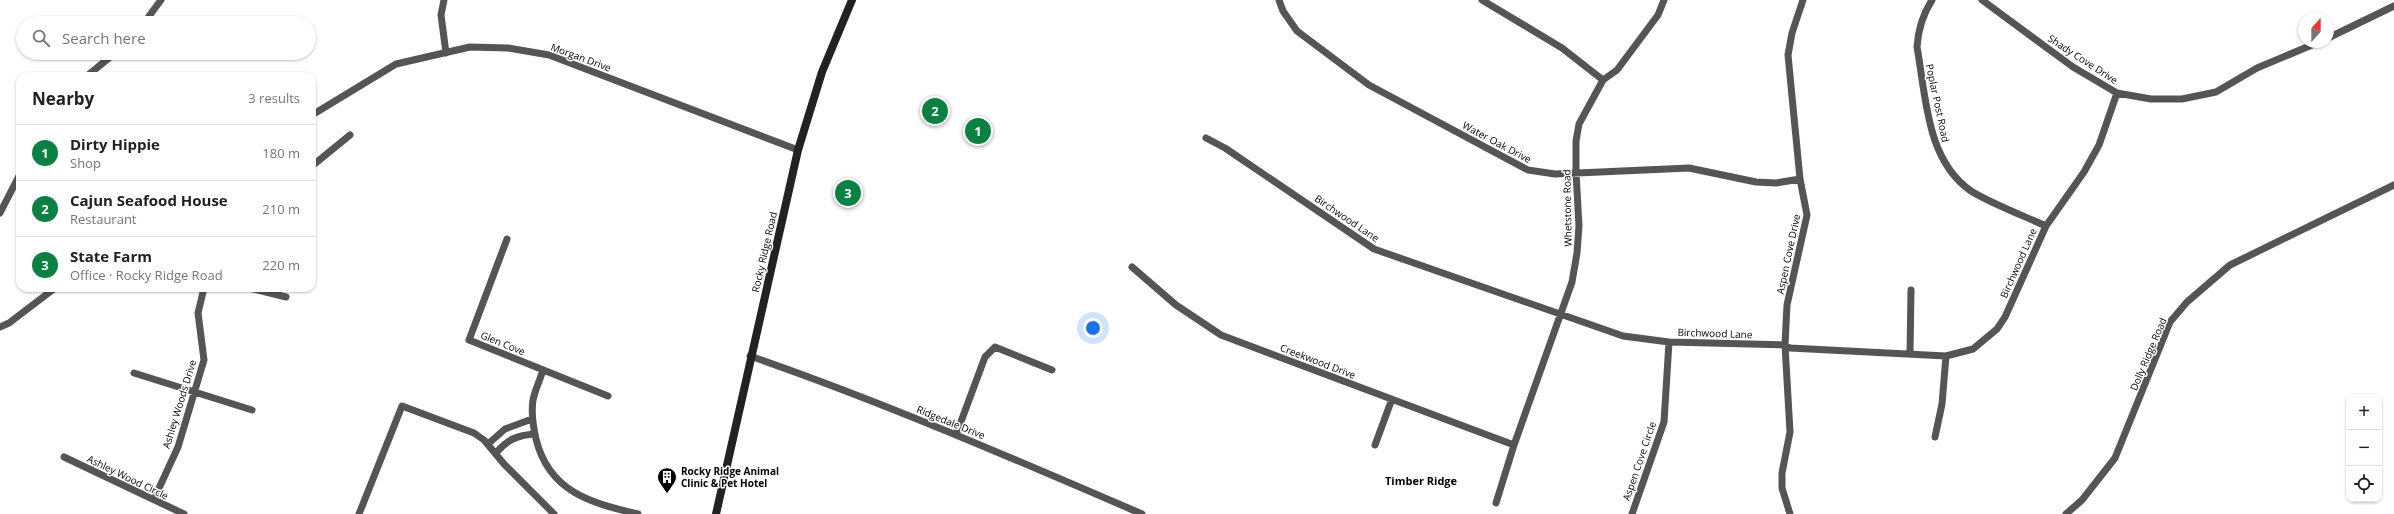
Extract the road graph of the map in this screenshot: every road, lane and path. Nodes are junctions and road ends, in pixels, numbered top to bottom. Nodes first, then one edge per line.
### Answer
1 (161, 0) edge
2 (444, 0) edge
3 (852, 0) edge
4 (1279, 0) edge
5 (1482, 0) edge
6 (1664, 0) edge
7 (1803, 0) edge
8 (1932, 0) edge
9 (1982, 0) edge
10 (2394, 6) edge
11 (149, 16) edge
12 (2334, 35) edge
13 (2305, 48) edge
14 (446, 53) junction
15 (106, 60) edge
16 (92, 72) edge
17 (1603, 80) junction
18 (2117, 93) junction
19 (316, 113) edge
20 (350, 135) dead end
21 (1206, 138) dead end
22 (798, 150) junction
23 (316, 163) edge
24 (1576, 172) junction
25 (1800, 179) junction
26 (16, 182) edge
27 (2394, 185) edge
28 (0, 213) edge
29 (2046, 226) junction
30 (508, 239) dead end
31 (1132, 267) dead end
32 (1910, 290) dead end
33 (50, 292) edge
34 (203, 292) edge
35 (265, 292) edge
36 (286, 297) dead end
37 (1561, 313) junction
38 (0, 327) edge
39 (1669, 342) junction
40 (1785, 345) junction
41 (1910, 353) junction
42 (750, 356) junction
43 (1946, 356) junction
44 (543, 370) junction
45 (1052, 370) dead end
46 (134, 373) dead end
47 (195, 393) junction
48 (608, 396) dead end
49 (1392, 399) junction
50 (252, 410) dead end
51 (532, 419) junction
52 (535, 434) junction
53 (956, 435) junction
54 (1935, 437) dead end
55 (488, 444) junction
56 (1375, 445) dead end
57 (1514, 445) junction
58 (496, 454) junction
59 (64, 457) dead end
60 (154, 498) junction
61 (1496, 503) dead end
62 (184, 514) edge
63 (359, 514) edge
64 (554, 514) edge
65 (638, 514) edge
66 (716, 514) edge
67 (1142, 514) edge
68 (1632, 514) edge
69 (1790, 514) edge
70 (2066, 514) edge

1 - 11 street
2 - 14 street
3 - 22 main road, Rocky Ridge Road
4 - 24 street, Water Oak Drive
5 - 17 street
6 - 17 street, Whetstone Road
7 - 25 street, Aspen Cove Drive
8 - 29 street, Poplar Post Road
9 - 18 street, Shady Cove Drive
10 - 12 street
13 - 18 street, Shady Cove Drive
14 - 19 street, Morgan Drive
14 - 22 street, Morgan Drive
15 - 16 street
17 - 24 street, Whetstone Road
18 - 29 street, Birchwood Lane
20 - 23 street
21 - 37 street, Birchwood Lane
22 - 42 main road, Rocky Ridge Road
24 - 25 street, Water Oak Drive
24 - 37 street, Whetstone Road
25 - 40 street, Aspen Cove Drive
26 - 28 street
27 - 70 street, Dolly Ridge Road
29 - 43 street, Birchwood Lane
30 - 44 street, Glen Cove
31 - 49 street, Creekwood Drive
32 - 41 street
33 - 38 street
34 - 47 street, Ashley Woods Drive
35 - 36 street
37 - 39 street, Birchwood Lane
37 - 57 street, Whetstone Road
39 - 40 street, Birchwood Lane
39 - 68 street, Aspen Cove Circle
40 - 41 street, Birchwood Lane
40 - 69 street, Aspen Cove Drive
41 - 43 street, Birchwood Lane
42 - 53 street, Ridgedale Drive
42 - 66 main road, Rocky Ridge Road
43 - 54 street
44 - 48 street, Glen Cove
44 - 51 street
45 - 53 street
46 - 47 street
47 - 50 street
47 - 60 street, Ashley Woods Drive
49 - 56 street
49 - 57 street, Creekwood Drive
51 - 52 street
51 - 55 street
52 - 58 street
52 - 65 street
53 - 67 street, Ridgedale Drive
55 - 58 street
55 - 63 street
57 - 61 street, Whetstone Road
58 - 64 street
59 - 60 street, Ashley Wood Circle
60 - 62 street, Ashley Wood Circle

